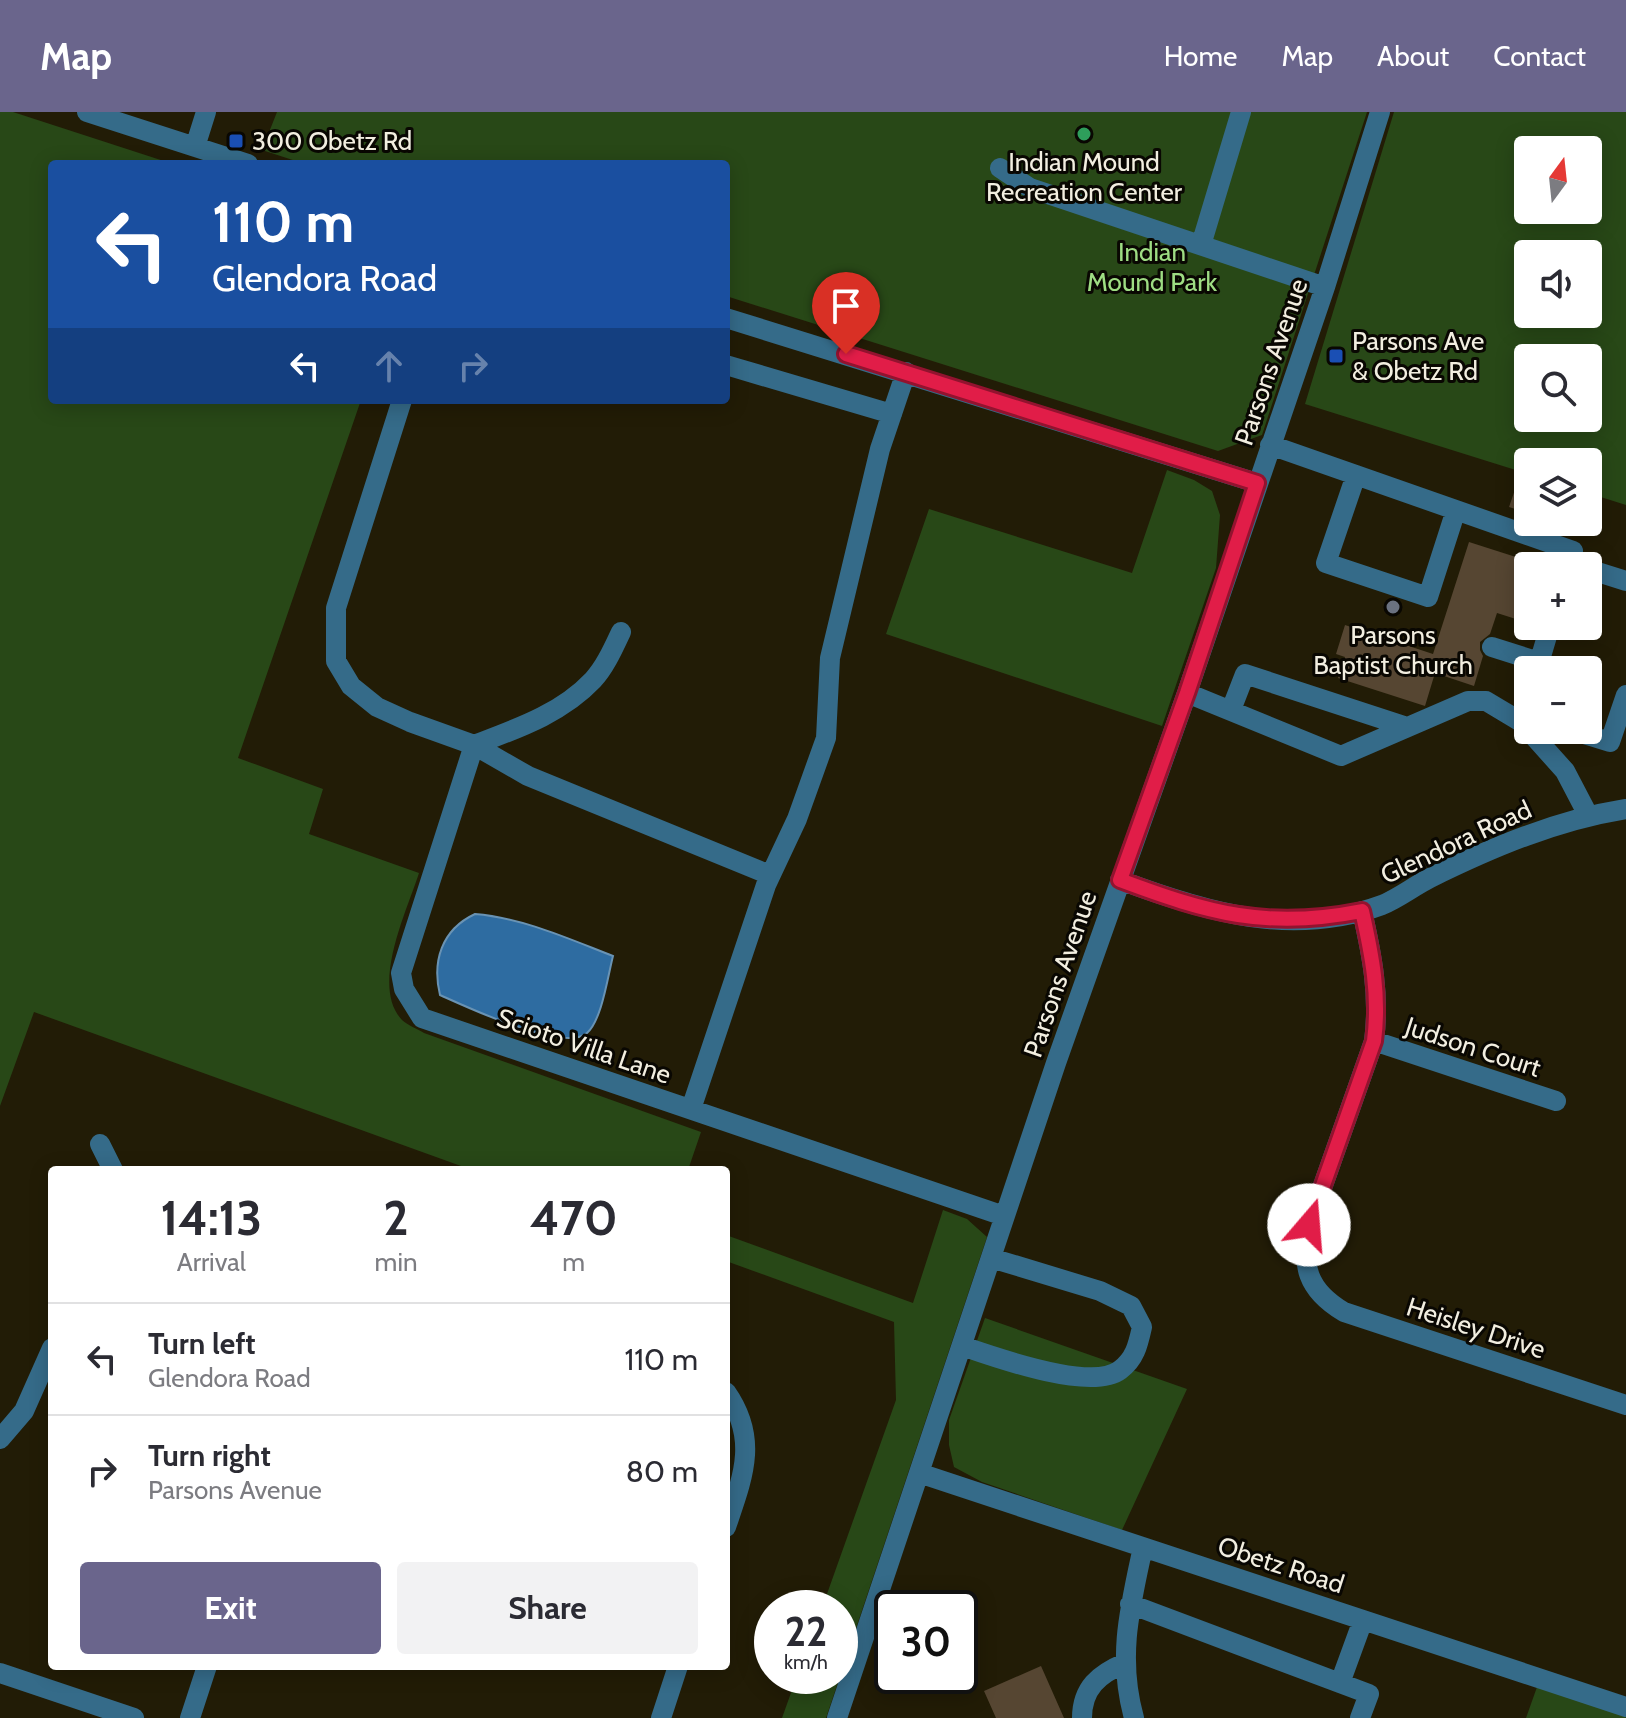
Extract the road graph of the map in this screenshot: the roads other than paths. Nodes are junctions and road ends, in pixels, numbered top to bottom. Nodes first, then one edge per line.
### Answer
1 (87, 112) edge
2 (206, 112) edge
3 (1241, 112) edge
4 (1380, 112) edge
5 (195, 147) junction
6 (236, 160) edge
7 (1000, 168) dead end
8 (1201, 245) junction
9 (1325, 287) junction
10 (730, 319) edge
11 (730, 366) edge
12 (906, 372) junction
13 (401, 404) edge
14 (892, 414) junction
15 (1270, 445) junction
16 (1356, 475) junction
17 (1257, 483) junction
18 (1456, 510) junction
19 (1573, 552) edge
20 (1602, 574) edge
21 (1626, 581) edge
22 (621, 632) dead end
23 (1492, 647) dead end
24 (1514, 656) edge
25 (1187, 693) junction
26 (1626, 695) edge
27 (1231, 710) junction
28 (1514, 710) edge
29 (1407, 727) junction
30 (1602, 740) edge
31 (1546, 744) edge
32 (474, 745) junction
33 (1626, 809) edge
34 (1588, 815) junction
35 (770, 875) junction
36 (1120, 880) junction
37 (1362, 911) junction
38 (1374, 1041) junction
39 (1556, 1101) dead end
40 (691, 1109) junction
41 (100, 1144) dead end
42 (111, 1166) edge
43 (1004, 1216) junction
44 (991, 1258) junction
45 (962, 1346) junction
46 (48, 1357) edge
47 (730, 1398) edge
48 (1626, 1405) edge
49 (0, 1439) edge
50 (919, 1473) junction
51 (730, 1515) edge
52 (1143, 1547) junction
53 (1130, 1604) junction
54 (1363, 1620) junction
55 (1125, 1663) junction
56 (206, 1670) edge
57 (677, 1670) edge
58 (0, 1673) edge
59 (1340, 1683) junction
60 (1626, 1707) edge
61 (134, 1718) edge
62 (190, 1718) edge
63 (661, 1718) edge
64 (837, 1718) edge
65 (1082, 1718) edge
66 (1134, 1718) edge
67 (1360, 1718) edge

1 - 5 street
2 - 5 street
3 - 8 street
4 - 9 street, Parsons Avenue
5 - 6 street
7 - 8 street
8 - 9 street
9 - 15 street, Parsons Avenue
10 - 12 street
11 - 14 street
12 - 14 street
12 - 17 street
13 - 32 street
14 - 35 street
15 - 16 street
15 - 17 street, Parsons Avenue
16 - 18 street
16 - 18 street
17 - 25 street, Parsons Avenue
18 - 19 street
20 - 21 street
22 - 32 street
23 - 24 street
25 - 27 street
25 - 36 street, Parsons Avenue
26 - 30 street
27 - 29 street
27 - 29 street
28 - 29 street
31 - 34 street
32 - 35 street
32 - 40 street, Scioto Villa Lane
33 - 34 street, Glendora Road
34 - 37 street, Glendora Road
35 - 40 street
36 - 37 street, Glendora Road
36 - 43 street, Parsons Avenue
37 - 38 street
38 - 39 street, Judson Court
38 - 48 street, Heisley Drive
40 - 43 street, Scioto Villa Lane
41 - 42 street
43 - 44 street, Parsons Avenue
44 - 45 street, Parsons Avenue
44 - 45 street
45 - 50 street, Parsons Avenue
46 - 49 street
47 - 51 street
50 - 52 street, Obetz Road
50 - 64 street, Parsons Avenue
52 - 53 street
52 - 54 street, Obetz Road
53 - 55 street
53 - 59 street
54 - 59 street
54 - 60 street, Obetz Road
55 - 65 street
55 - 66 street
56 - 62 street
57 - 63 street
58 - 61 street
59 - 67 street

